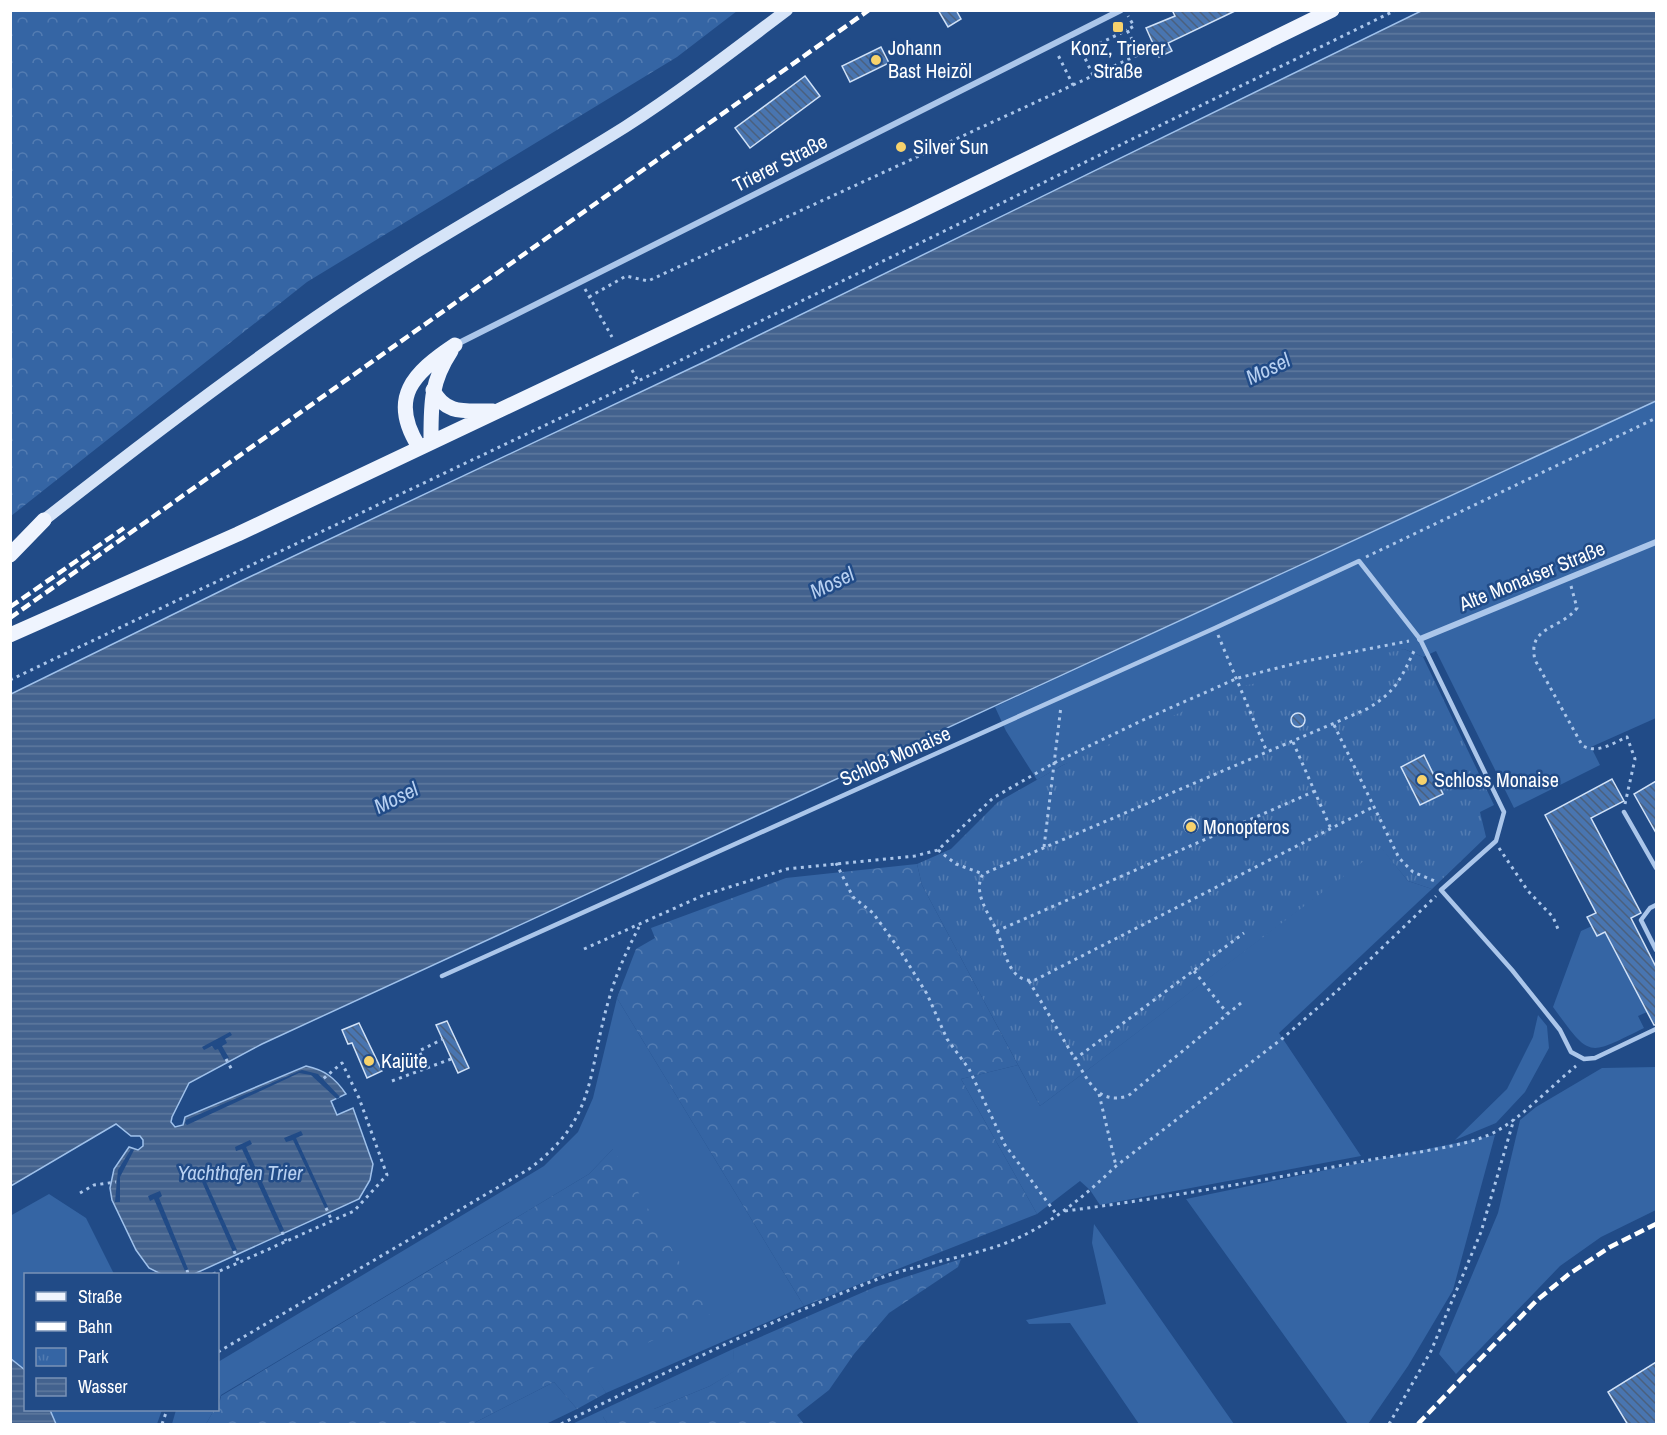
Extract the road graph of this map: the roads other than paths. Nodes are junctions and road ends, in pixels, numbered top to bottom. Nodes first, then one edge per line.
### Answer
1 (787, 10) edge
2 (1123, 10) edge
3 (1332, 10) edge
4 (455, 345) junction
5 (433, 390) junction
6 (496, 411) junction
7 (425, 445) junction
8 (44, 520) junction
9 (1656, 542) edge
10 (10, 546) edge
11 (10, 555) edge
12 (10, 635) edge
13 (1420, 639) junction
14 (1624, 812) road end
15 (1656, 868) edge
16 (1656, 905) edge
17 (1656, 950) edge
18 (442, 976) dead end
19 (1656, 1029) edge

1 - 8 street
2 - 4 street, Trierer Straße
3 - 6 main road
4 - 5 main road
4 - 7 main road
5 - 6 main road
5 - 7 main road
6 - 7 main road
7 - 12 main road
8 - 10 main road
8 - 11 main road
9 - 13 street, Alte Monaiser Straße
13 - 18 lane, Schloß Monaise
13 - 19 lane
14 - 15 lane
16 - 17 lane

